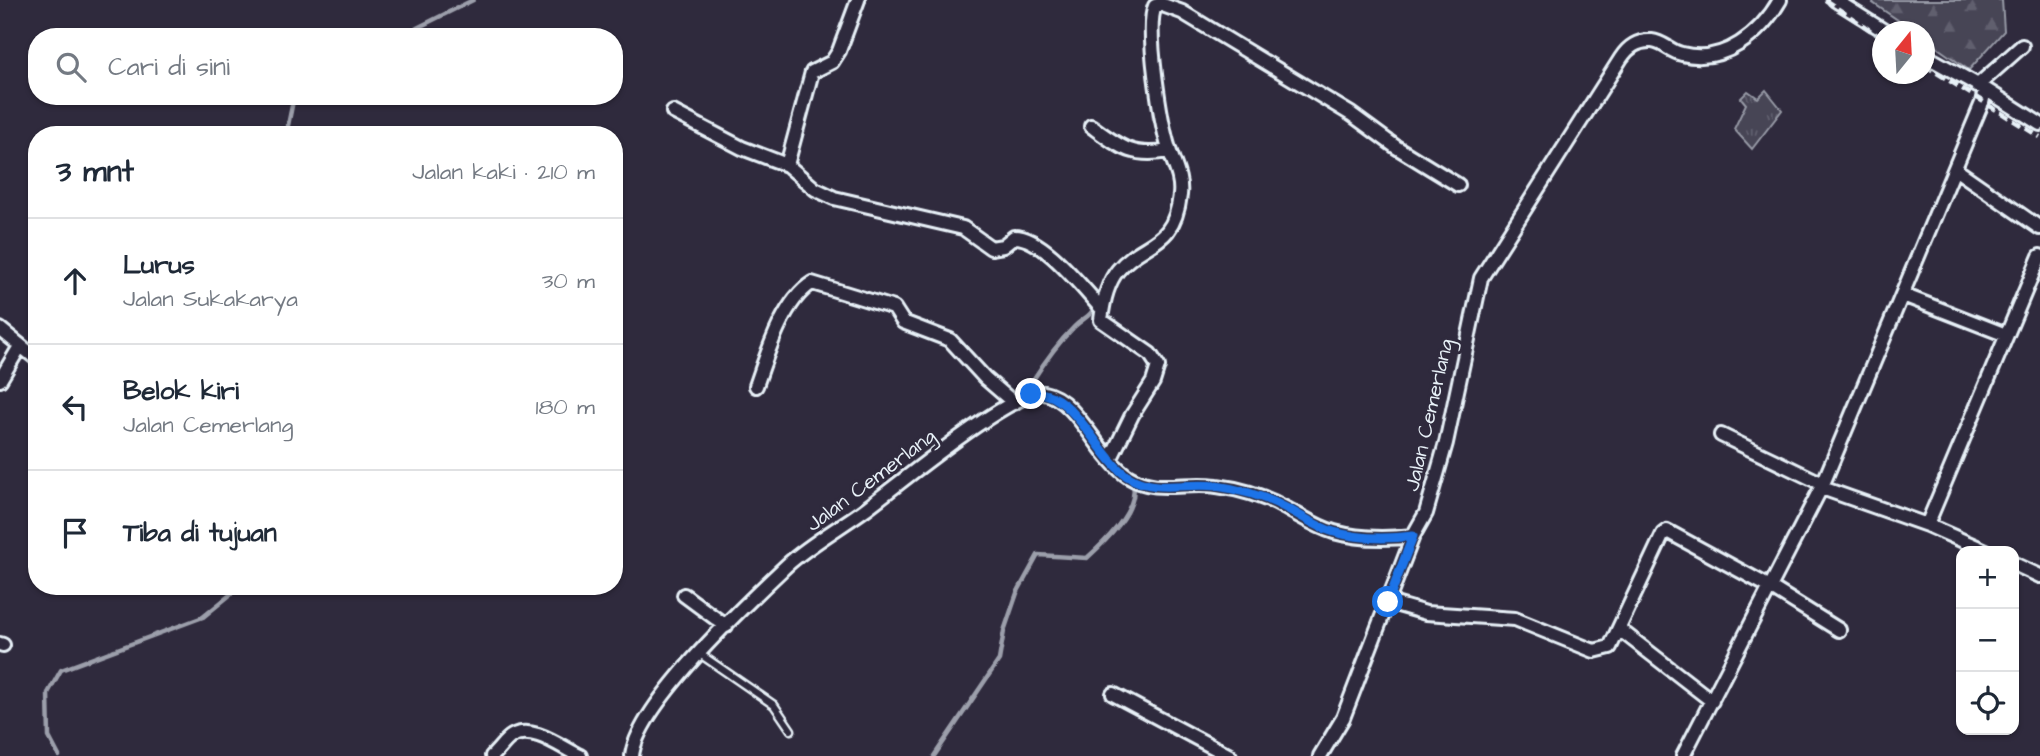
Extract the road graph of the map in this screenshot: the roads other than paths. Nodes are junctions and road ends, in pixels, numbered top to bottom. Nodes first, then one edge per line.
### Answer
1 (858, 0) edge
2 (1780, 0) edge
3 (1835, 0) edge
4 (1872, 23) edge
5 (2022, 46) dead end
6 (1935, 61) edge
7 (1981, 87) junction
8 (673, 112) dead end
9 (2040, 124) edge
10 (1091, 127) dead end
11 (1169, 151) junction
12 (787, 165) junction
13 (1955, 169) junction
14 (1458, 185) dead end
15 (2040, 228) edge
16 (2040, 256) edge
17 (1903, 295) junction
18 (1102, 309) junction
19 (0, 329) edge
20 (2006, 335) junction
21 (19, 348) junction
22 (28, 354) edge
23 (0, 380) edge
24 (756, 386) dead end
25 (1014, 403) junction
26 (1721, 435) dead end
27 (1110, 460) junction
28 (1823, 486) junction
29 (1927, 524) junction
30 (1413, 536) junction
31 (1975, 546) edge
32 (2019, 566) edge
33 (2040, 576) edge
34 (1769, 587) junction
35 (684, 595) dead end
36 (1388, 602) junction
37 (726, 626) junction
38 (1619, 629) junction
39 (1839, 630) dead end
40 (700, 654) junction
41 (1113, 694) dead end
42 (1712, 701) junction
43 (791, 730) dead end
44 (492, 756) edge
45 (580, 756) edge
46 (632, 756) edge
47 (1230, 756) edge
48 (1320, 756) edge
49 (1683, 756) edge

1 - 12 street
2 - 30 street, Jalan Cemerlang
3 - 4 street
5 - 7 street
6 - 7 street
7 - 9 street
7 - 13 street
8 - 12 street
10 - 11 street
11 - 14 street
11 - 18 street
12 - 18 street
13 - 15 street
13 - 17 street
16 - 20 street
17 - 20 street
17 - 28 street
18 - 27 street
19 - 21 street
20 - 29 street
21 - 22 street
21 - 23 street
24 - 25 street
25 - 27 street, Jalan Cemerlang
25 - 37 street, Jalan Cemerlang
26 - 28 street
27 - 30 street, Jalan Cemerlang
28 - 29 street
28 - 34 street
29 - 31 street
30 - 36 street
32 - 33 street
34 - 38 street
34 - 39 street
34 - 42 street
35 - 37 street
36 - 38 street
36 - 48 street
37 - 40 street, Jalan Cemerlang
38 - 42 street
40 - 43 lane
40 - 46 street, Jalan Cemerlang
41 - 47 street
42 - 49 street
44 - 45 street

